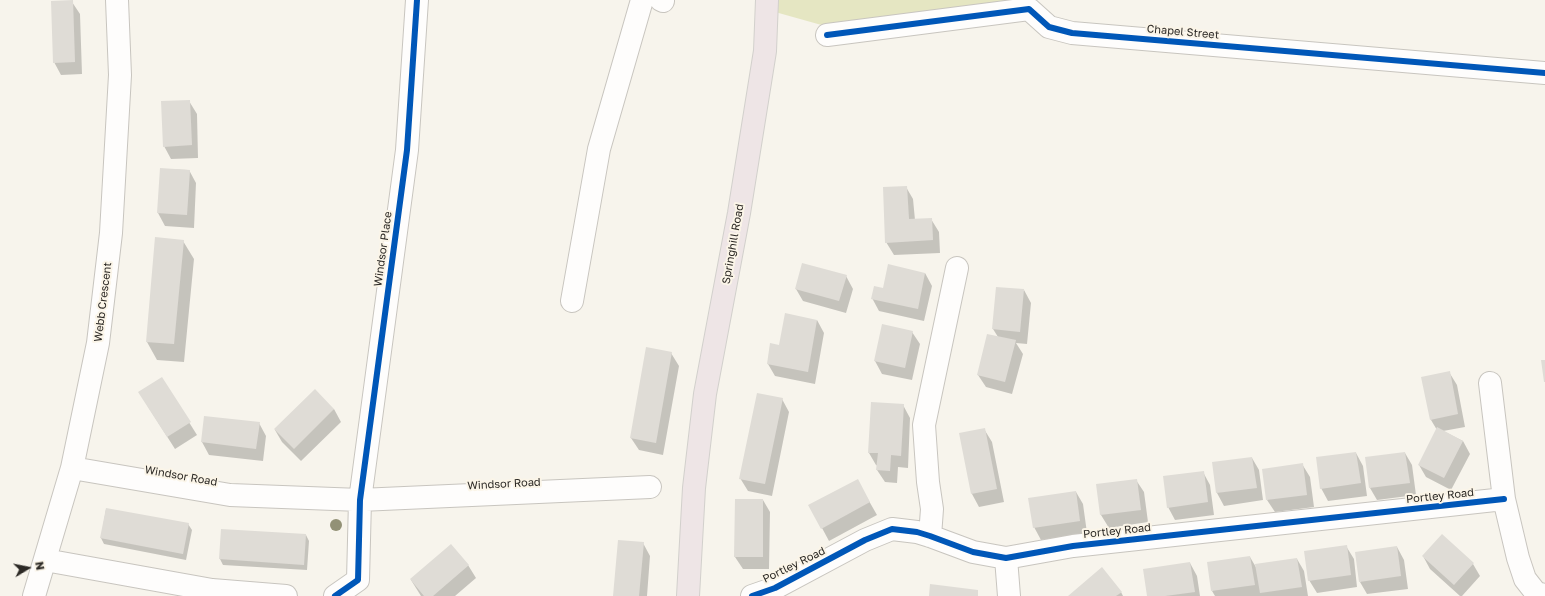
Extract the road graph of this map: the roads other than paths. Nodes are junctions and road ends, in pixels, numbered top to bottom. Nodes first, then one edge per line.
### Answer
1 (118, 0) edge
2 (417, 0) edge
3 (655, 0) edge
4 (767, 0) edge
5 (1031, 5) edge
6 (827, 35) dead end
7 (1545, 73) edge
8 (957, 268) dead end
9 (572, 301) dead end
10 (1490, 383) dead end
11 (72, 468) junction
12 (650, 487) dead end
13 (1504, 499) junction
14 (360, 500) junction
15 (930, 536) junction
16 (1006, 558) junction
17 (45, 560) junction
18 (1539, 594) edge
19 (34, 596) edge
20 (286, 596) edge
21 (335, 596) edge
22 (688, 596) edge
23 (752, 596) edge
24 (1009, 596) edge

1 - 11 street, Webb Crescent
2 - 14 street, Windsor Place
3 - 9 street
4 - 22 main road, Springhill Road
5 - 6 street, Chapel Street
5 - 7 street, Chapel Street
8 - 15 street
10 - 13 street
11 - 14 street, Windsor Road
11 - 17 street, Webb Crescent
12 - 14 street, Windsor Road
13 - 16 street, Portley Road
13 - 18 street
14 - 21 street
15 - 16 street, Portley Road
15 - 23 street, Portley Road
16 - 24 street
17 - 19 street, Webb Crescent
17 - 20 street

